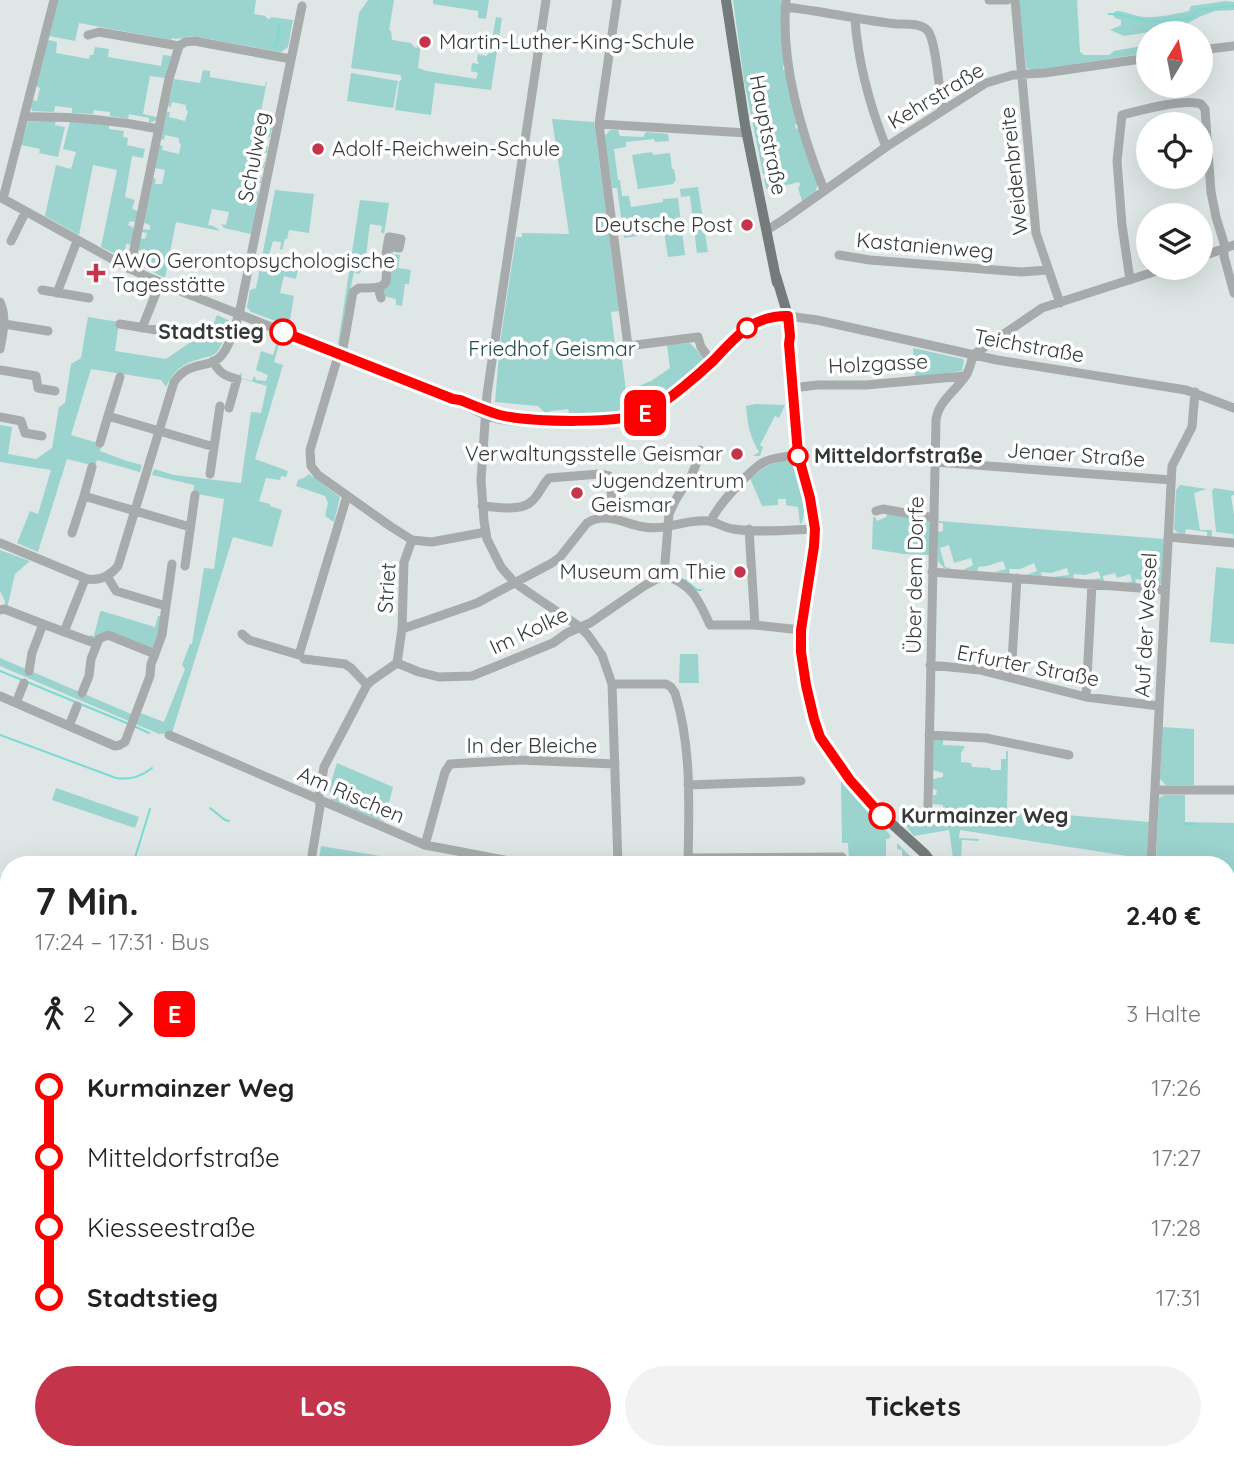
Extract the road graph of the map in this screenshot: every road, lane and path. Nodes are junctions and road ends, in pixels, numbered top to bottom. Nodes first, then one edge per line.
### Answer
1 (54, 0) edge
2 (546, 0) edge
3 (617, 0) edge
4 (726, 0) edge
5 (989, 0) edge
6 (1007, 0) edge
7 (1015, 0) edge
8 (785, 4) edge
9 (302, 6) dead end
10 (855, 19) junction
11 (88, 35) dead end
12 (179, 46) junction
13 (1234, 46) edge
14 (1213, 48) edge
15 (291, 59) junction
16 (1136, 60) edge
17 (1021, 75) junction
18 (942, 110) junction
19 (23, 117) junction
20 (599, 124) junction
21 (159, 129) junction
22 (747, 134) junction
23 (886, 147) junction
24 (824, 190) junction
25 (1, 198) edge
26 (25, 213) junction
27 (766, 228) junction
28 (11, 241) dead end
29 (78, 241) junction
30 (388, 246) dead end
31 (1234, 246) edge
32 (1224, 249) junction
33 (1213, 253) edge
34 (839, 255) dead end
35 (130, 269) junction
36 (1048, 270) junction
37 (1136, 277) edge
38 (1130, 279) junction
39 (160, 283) junction
40 (378, 288) junction
41 (42, 290) dead end
42 (57, 293) junction
43 (1234, 293) edge
44 (89, 298) dead end
45 (381, 298) dead end
46 (0, 302) edge
47 (1060, 303) junction
48 (785, 314) junction
49 (239, 315) junction
50 (4, 324) junction
51 (120, 324) dead end
52 (142, 328) junction
53 (48, 331) dead end
54 (169, 332) dead end
55 (0, 346) edge
56 (340, 354) junction
57 (973, 355) junction
58 (213, 361) junction
59 (712, 362) junction
60 (0, 370) edge
61 (965, 376) junction
62 (120, 377) dead end
63 (792, 388) junction
64 (55, 391) dead end
65 (1195, 392) junction
66 (1234, 408) edge
67 (485, 412) junction
68 (108, 416) junction
69 (0, 417) edge
70 (159, 431) junction
71 (42, 436) dead end
72 (100, 443) dead end
73 (214, 447) junction
74 (699, 450) dead end
75 (798, 454) junction
76 (935, 461) junction
77 (92, 467) dead end
78 (210, 474) dead end
79 (1171, 480) junction
80 (195, 495) dead end
81 (83, 496) junction
82 (347, 496) junction
83 (482, 506) junction
84 (135, 511) junction
85 (876, 511) dead end
86 (612, 517) junction
87 (934, 518) junction
88 (711, 521) junction
89 (190, 527) junction
90 (668, 528) junction
91 (749, 529) junction
92 (815, 529) junction
93 (486, 532) junction
94 (72, 533) dead end
95 (1168, 537) junction
96 (412, 540) junction
97 (0, 542) edge
98 (1234, 543) edge
99 (172, 564) dead end
100 (185, 566) dead end
101 (932, 572) junction
102 (664, 575) junction
103 (107, 576) junction
104 (1017, 578) junction
105 (85, 579) junction
106 (514, 582) junction
107 (1093, 584) junction
108 (1166, 590) junction
109 (166, 606) junction
110 (0, 610) edge
111 (43, 624) junction
112 (755, 625) junction
113 (580, 627) junction
114 (402, 629) junction
115 (801, 630) junction
116 (64, 632) junction
117 (242, 634) dead end
118 (97, 644) junction
119 (155, 654) junction
120 (304, 659) dead end
121 (397, 663) junction
122 (930, 665) junction
123 (29, 671) dead end
124 (1011, 677) junction
125 (24, 683) dead end
126 (612, 684) junction
127 (368, 685) junction
128 (82, 693) dead end
129 (0, 696) edge
130 (1086, 697) junction
131 (16, 703) junction
132 (77, 706) dead end
133 (1159, 706) junction
134 (69, 726) junction
135 (169, 735) dead end
136 (929, 736) junction
137 (1069, 755) dead end
138 (615, 764) junction
139 (801, 781) dead end
140 (688, 785) junction
141 (1155, 790) junction
142 (1234, 790) edge
143 (320, 801) junction
144 (928, 806) dead end
145 (425, 845) junction
146 (312, 856) edge
147 (483, 856) edge
148 (618, 856) edge
149 (689, 856) edge
150 (925, 856) edge
151 (1152, 856) edge

1 - 19 street
2 - 67 street
3 - 20 street
4 - 22 main road, Hauptstraße
5 - 6 street
7 - 17 street, Weidenbreite
8 - 10 street
8 - 24 street
9 - 15 street, Schulweg
10 - 18 street
10 - 23 street
11 - 12 street
12 - 15 street
12 - 21 street
13 - 14 street
15 - 49 street, Schulweg
16 - 17 street, Kehrstraße
17 - 18 street, Kehrstraße
17 - 36 street, Weidenbreite
18 - 23 street, Kehrstraße
19 - 21 street
19 - 25 street
20 - 22 street
20 - 59 street
21 - 35 street
22 - 27 main road, Hauptstraße
23 - 24 street, Kehrstraße
24 - 27 street, Kehrstraße
25 - 26 street
26 - 28 street
26 - 29 street
27 - 48 main road, Hauptstraße
29 - 35 street
29 - 42 street
30 - 40 street
31 - 32 street
32 - 33 street
32 - 38 street
32 - 43 street
34 - 36 street, Kastanienweg
35 - 39 street
36 - 47 street, Weidenbreite
37 - 38 street
38 - 47 street
39 - 49 street
39 - 52 street
40 - 45 street
40 - 56 street
41 - 42 street
42 - 44 street
46 - 50 street
47 - 57 street
48 - 57 street, Teichstraße
48 - 59 street
48 - 63 main road, Hauptstraße
49 - 56 street
49 - 58 street, Schulweg
50 - 53 street
50 - 55 street
51 - 52 street
52 - 54 street
56 - 67 street
56 - 82 street
57 - 61 street, Über dem Dorfe
57 - 65 street, Teichstraße
58 - 70 street
58 - 73 street
59 - 67 street
60 - 64 street
61 - 63 street, Holzgasse
61 - 76 street, Über dem Dorfe
62 - 68 street
63 - 75 main road, Hauptstraße
65 - 66 street, Teichstraße
65 - 79 street, Auf der Wessel
67 - 83 street
68 - 70 street
68 - 72 street
69 - 71 street
70 - 73 street
70 - 84 street
73 - 78 street
74 - 90 street
75 - 88 street
75 - 92 main road, Hauptstraße
76 - 79 street, Jenaer Straße
76 - 87 street, Über dem Dorfe
77 - 81 street
79 - 95 street, Auf der Wessel
80 - 89 street
81 - 84 street
81 - 94 street
82 - 96 street
82 - 117 street
83 - 86 street
83 - 93 street
84 - 89 street
84 - 103 street
85 - 87 street
86 - 90 street
86 - 106 street
87 - 101 street, Über dem Dorfe
88 - 90 street
88 - 91 street
89 - 100 street
90 - 102 street
91 - 92 street
91 - 112 street
92 - 115 main road, Hauptstraße
93 - 96 street, Striet
93 - 106 street
95 - 98 street
95 - 108 street, Auf der Wessel
96 - 114 street, Striet
97 - 105 street
99 - 109 street
101 - 104 street
101 - 122 street, Über dem Dorfe
102 - 112 street
102 - 113 street, Im Kolke
103 - 105 street
103 - 109 street
104 - 107 street
104 - 124 street
105 - 116 street
106 - 113 street
106 - 114 street
107 - 108 street
107 - 130 street
108 - 133 street, Auf der Wessel
109 - 119 street
110 - 111 street
111 - 116 street
111 - 123 street
112 - 115 street
113 - 121 street, Im Kolke
113 - 126 street
114 - 121 street, Striet
115 - 150 main road, Hauptstraße
116 - 118 street
118 - 119 street
118 - 128 street
119 - 134 street
120 - 127 street
121 - 127 street
122 - 124 street, Erfurter Straße
122 - 136 street, Über dem Dorfe
124 - 130 street, Erfurter Straße
125 - 131 street
126 - 138 street
126 - 140 street
127 - 143 street
129 - 131 street
130 - 133 street, Erfurter Straße
131 - 134 street
132 - 134 street
133 - 141 street, Auf der Wessel
135 - 143 street, Am Rischen
136 - 137 street
136 - 144 street, Über dem Dorfe
138 - 145 street, In der Bleiche
138 - 148 street
139 - 140 street
140 - 149 street
141 - 142 street
141 - 151 street, Auf der Wessel
143 - 145 street, Am Rischen
143 - 146 street
145 - 147 street, Am Rischen

